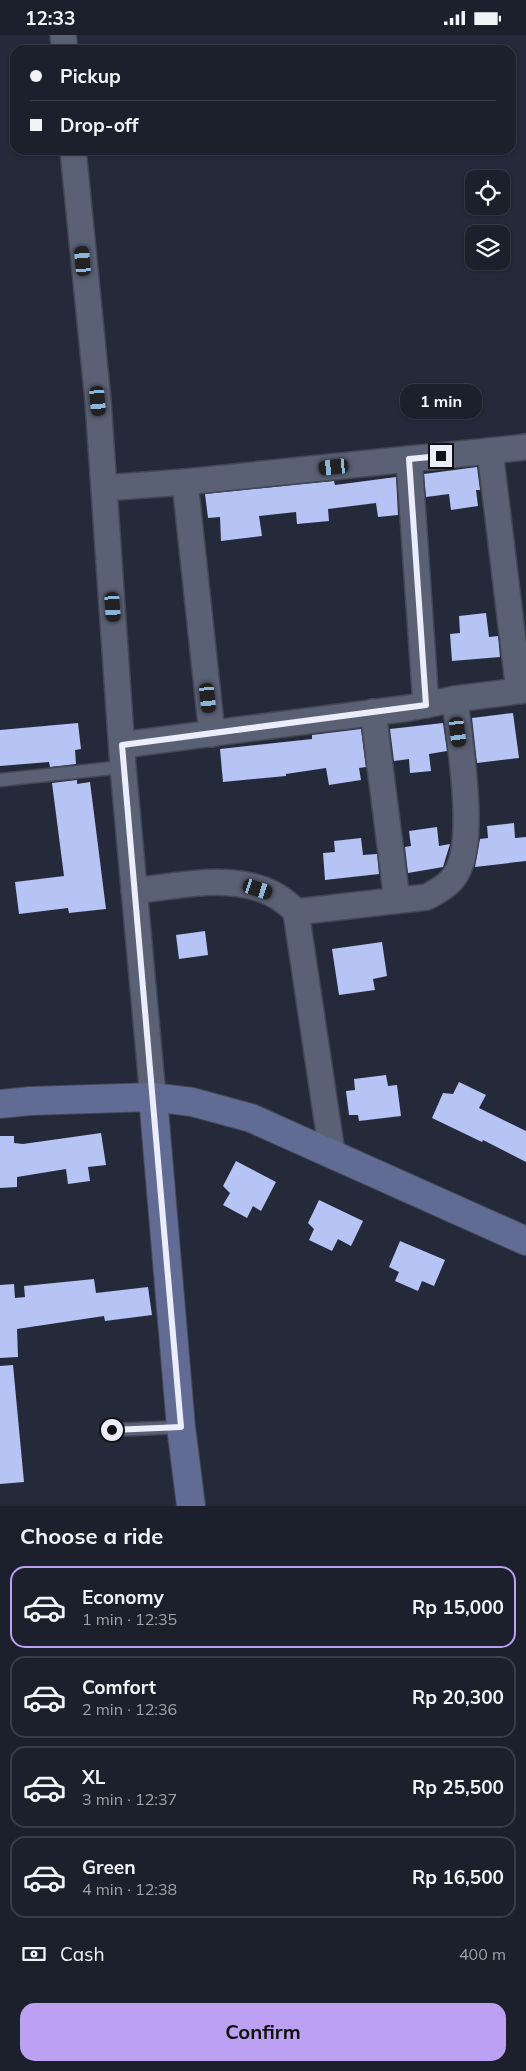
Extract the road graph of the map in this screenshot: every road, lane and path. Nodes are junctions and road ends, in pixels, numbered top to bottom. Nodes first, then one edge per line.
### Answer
1 (73, 155) edge
2 (526, 447) edge
3 (490, 451) junction
4 (409, 459) junction
5 (186, 483) junction
6 (104, 488) junction
7 (523, 690) edge
8 (455, 699) junction
9 (426, 705) junction
10 (373, 712) junction
11 (212, 734) junction
12 (123, 756) junction
13 (0, 779) edge
14 (134, 891) junction
15 (397, 900) junction
16 (296, 913) junction
17 (153, 1097) junction
18 (0, 1104) edge
19 (332, 1153) junction
20 (526, 1241) edge
21 (181, 1427) junction
22 (112, 1430) dead end
23 (191, 1506) edge

1 - 6 street
2 - 3 street
3 - 4 street
3 - 7 street
4 - 5 street
4 - 9 street
5 - 6 street
5 - 11 street
6 - 12 street
7 - 8 street
8 - 9 street
8 - 15 street
9 - 10 street
10 - 11 street
10 - 15 street
11 - 12 street
12 - 13 lane
12 - 14 street
14 - 16 street
14 - 17 street
15 - 16 street
16 - 19 street
17 - 18 street
17 - 19 street
17 - 21 street
19 - 20 street
21 - 22 lane
21 - 23 street

